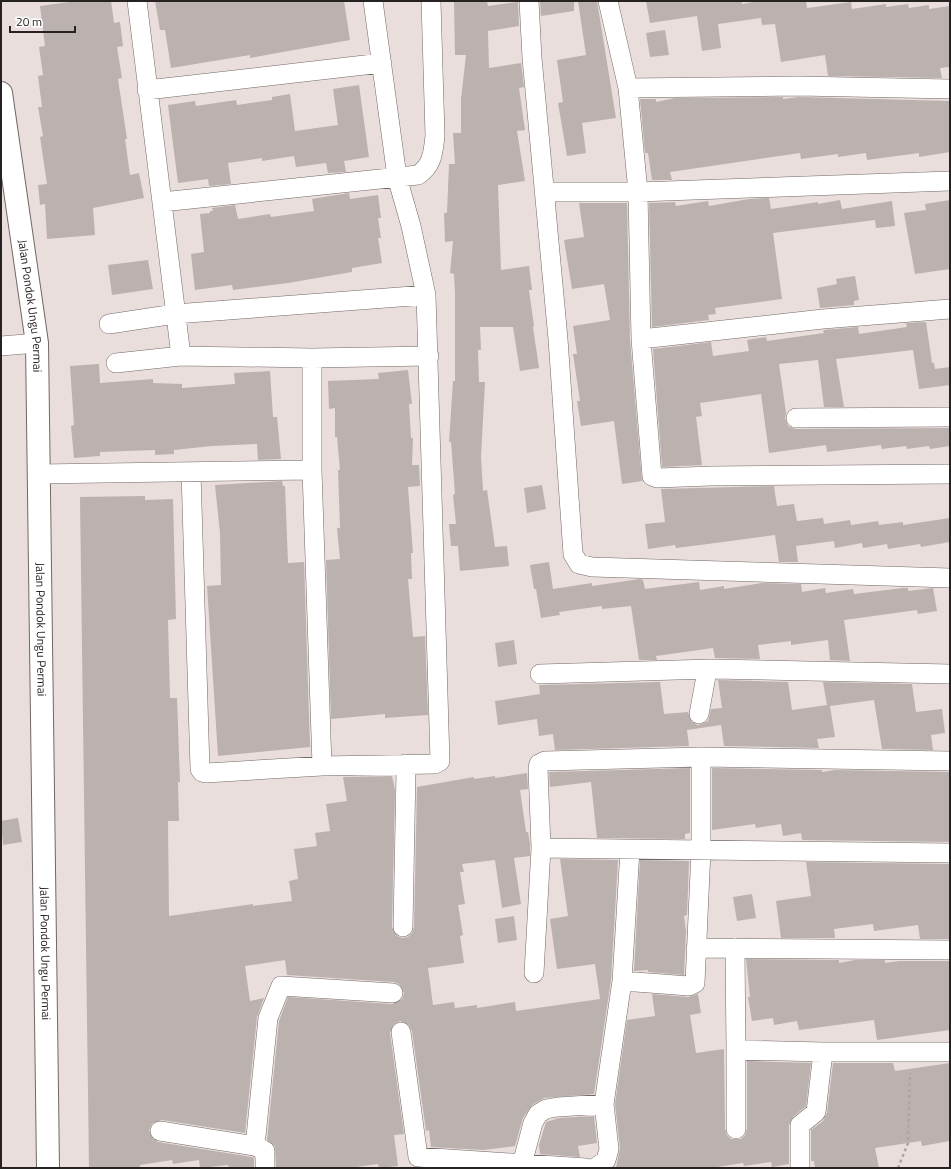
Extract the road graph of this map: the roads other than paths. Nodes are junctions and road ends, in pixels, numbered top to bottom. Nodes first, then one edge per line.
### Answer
1 (136, 1) edge
2 (373, 1) edge
3 (431, 1) edge
4 (529, 1) edge
5 (608, 1) edge
6 (382, 63) junction
7 (628, 88) junction
8 (950, 89) edge
9 (148, 90) junction
10 (1, 93) edge
11 (397, 177) junction
12 (950, 181) edge
13 (544, 192) junction
14 (638, 192) junction
15 (162, 202) junction
16 (426, 295) junction
17 (950, 309) edge
18 (175, 314) junction
19 (109, 324) dead end
20 (641, 339) junction
21 (37, 343) junction
22 (1, 346) edge
23 (181, 356) junction
24 (429, 356) junction
25 (312, 358) junction
26 (116, 363) dead end
27 (950, 417) edge
28 (796, 418) dead end
29 (312, 470) junction
30 (191, 472) junction
31 (38, 474) junction
32 (950, 474) edge
33 (950, 578) edge
34 (711, 669) junction
35 (540, 674) dead end
36 (950, 674) edge
37 (699, 714) dead end
38 (701, 757) junction
39 (950, 761) edge
40 (405, 764) junction
41 (322, 766) junction
42 (541, 848) junction
43 (630, 850) junction
44 (701, 850) junction
45 (950, 853) edge
46 (403, 927) dead end
47 (696, 948) junction
48 (735, 948) junction
49 (950, 950) edge
50 (534, 973) dead end
51 (622, 981) junction
52 (393, 993) dead end
53 (401, 1032) dead end
54 (736, 1050) junction
55 (823, 1052) junction
56 (950, 1052) edge
57 (604, 1104) junction
58 (736, 1129) dead end
59 (160, 1131) dead end
60 (255, 1146) junction
61 (521, 1166) edge
62 (48, 1168) edge
63 (265, 1168) edge
64 (586, 1168) edge
65 (595, 1168) edge
66 (800, 1168) edge

1 - 9 street
2 - 6 street
3 - 11 street
4 - 13 street
5 - 7 street
6 - 9 street
6 - 11 street
7 - 8 street
7 - 14 street
9 - 15 street
10 - 21 street, Jalan Pondok Ungu Permai
11 - 15 street
11 - 16 street
12 - 14 street
13 - 14 street
13 - 33 street
14 - 20 street
15 - 18 street
16 - 18 street
16 - 24 street
17 - 20 street
18 - 19 street
18 - 23 street
20 - 32 street
21 - 22 street
21 - 31 street, Jalan Pondok Ungu Permai
23 - 25 street
23 - 26 street
24 - 25 street
24 - 40 street
25 - 29 street
27 - 28 street
29 - 30 street
29 - 41 street
30 - 31 street
30 - 41 street
31 - 62 street, Jalan Pondok Ungu Permai
34 - 35 street
34 - 36 street
34 - 37 street
38 - 39 street
38 - 42 street
38 - 44 street
40 - 41 street
40 - 46 street
42 - 43 street
42 - 50 street
43 - 44 street
43 - 51 street
44 - 45 street
44 - 47 street
47 - 48 street
47 - 51 street
48 - 49 street
48 - 54 street
51 - 57 street
52 - 60 street
53 - 61 street
54 - 55 street
54 - 58 street
55 - 56 street
55 - 66 street
57 - 61 street
57 - 65 street
59 - 60 street
60 - 63 street
61 - 64 street

